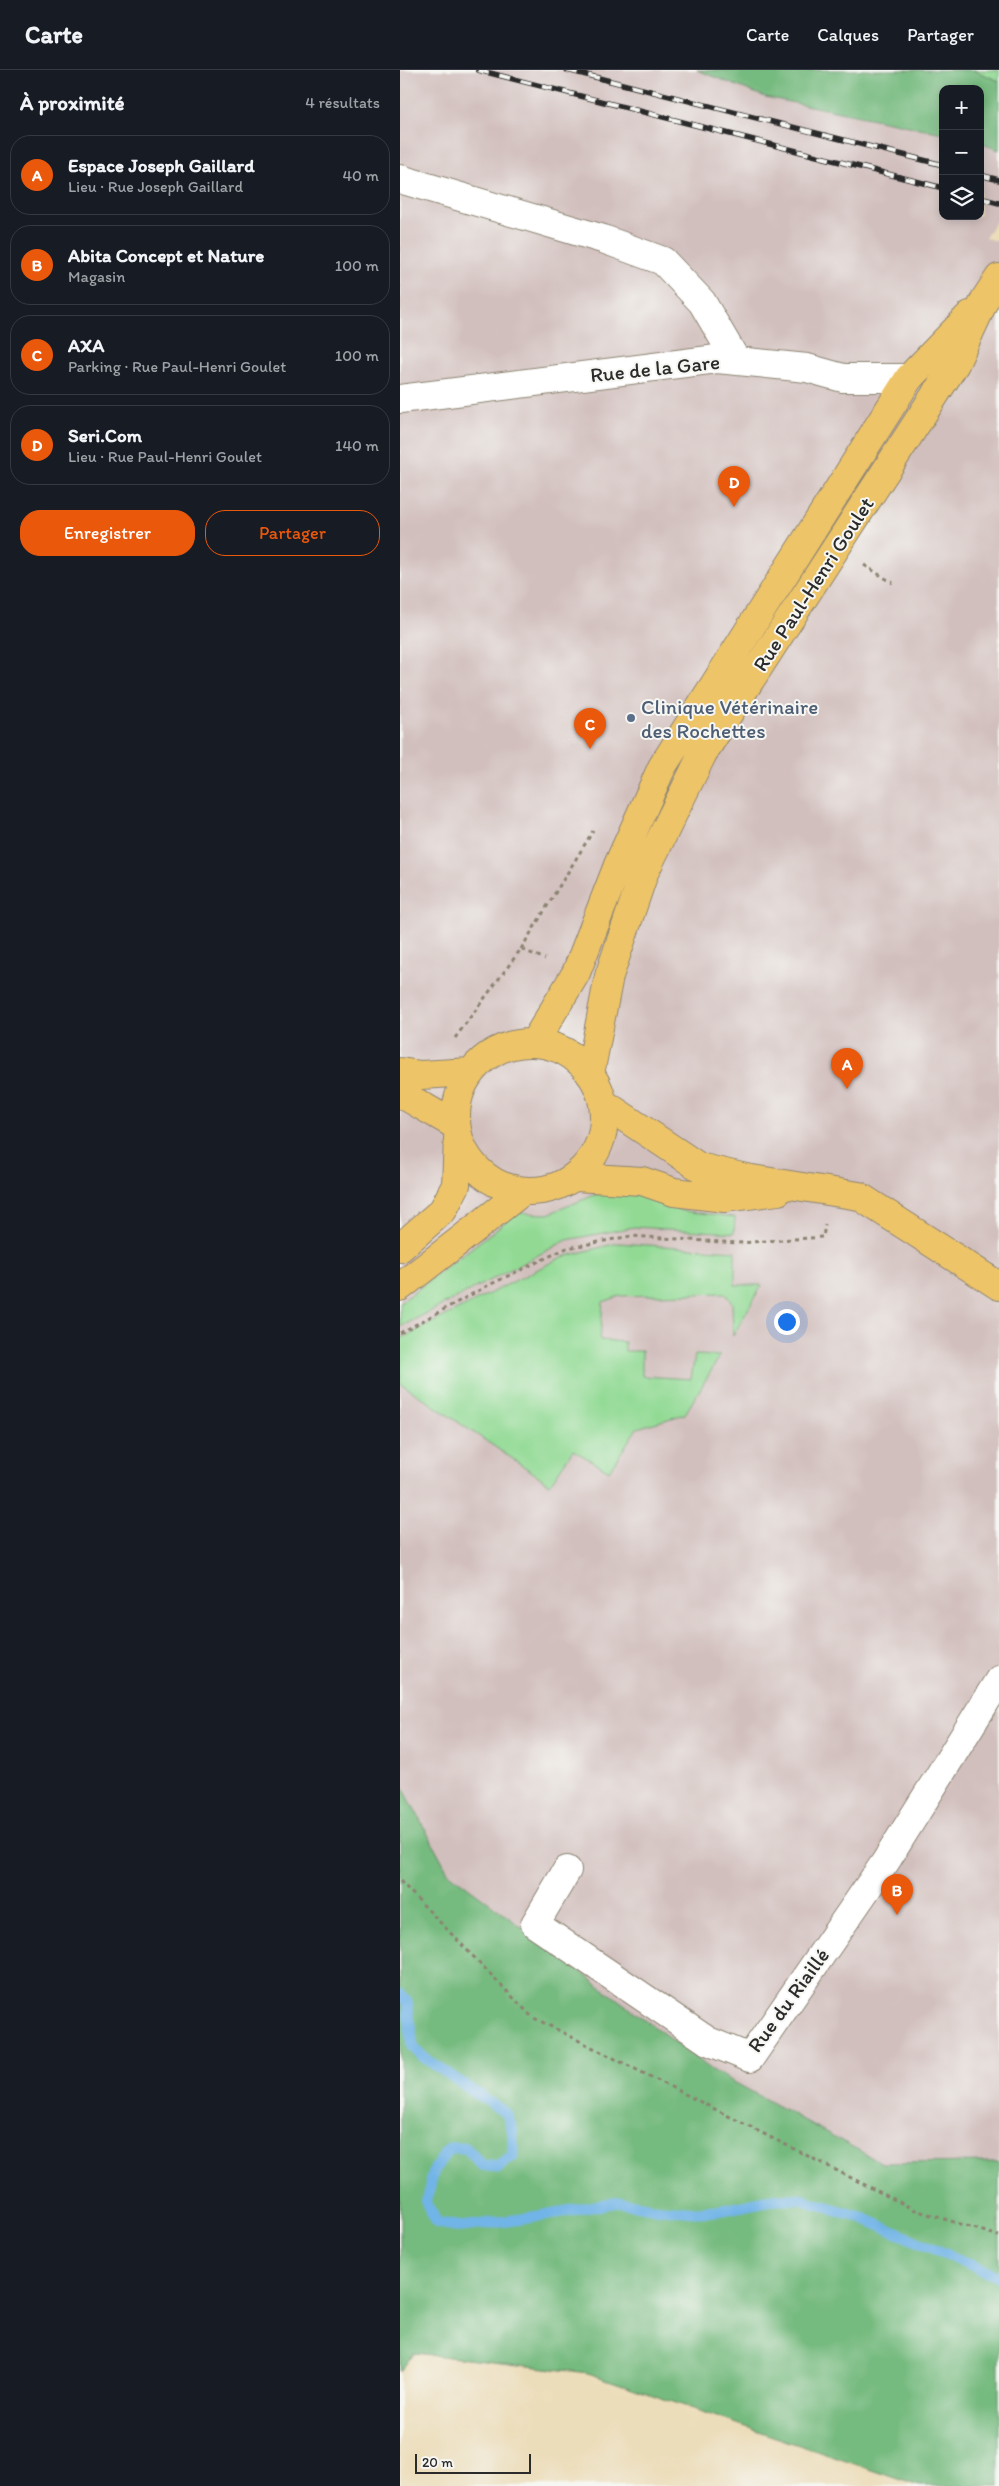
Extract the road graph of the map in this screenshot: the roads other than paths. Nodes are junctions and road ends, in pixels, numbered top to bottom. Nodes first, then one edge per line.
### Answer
1 (400, 179) edge
2 (994, 294) edge
3 (736, 360) junction
4 (909, 378) junction
5 (400, 399) edge
6 (534, 1043) junction
7 (400, 1072) edge
8 (470, 1072) junction
9 (590, 1074) junction
10 (400, 1093) edge
11 (603, 1103) junction
12 (457, 1132) junction
13 (575, 1177) junction
14 (805, 1188) junction
15 (523, 1191) junction
16 (402, 1244) edge
17 (999, 1286) edge
18 (400, 1287) edge
19 (999, 1680) edge
20 (566, 1870) dead end

1 - 3 street
2 - 4 main road, Rue Paul-Henri Goulet
2 - 9 main road, Rue Paul-Henri Goulet
3 - 4 street, Rue de la Gare
3 - 5 street, Rue de la Gare
4 - 6 main road, Rue Paul-Henri Goulet
6 - 8 main road
6 - 9 main road
7 - 8 main road
8 - 12 main road
9 - 11 main road
10 - 12 main road
11 - 13 main road
11 - 14 main road
12 - 15 main road
12 - 16 main road
13 - 14 main road
13 - 15 main road
14 - 17 main road
15 - 18 main road
19 - 20 street, Rue du Riaillé

